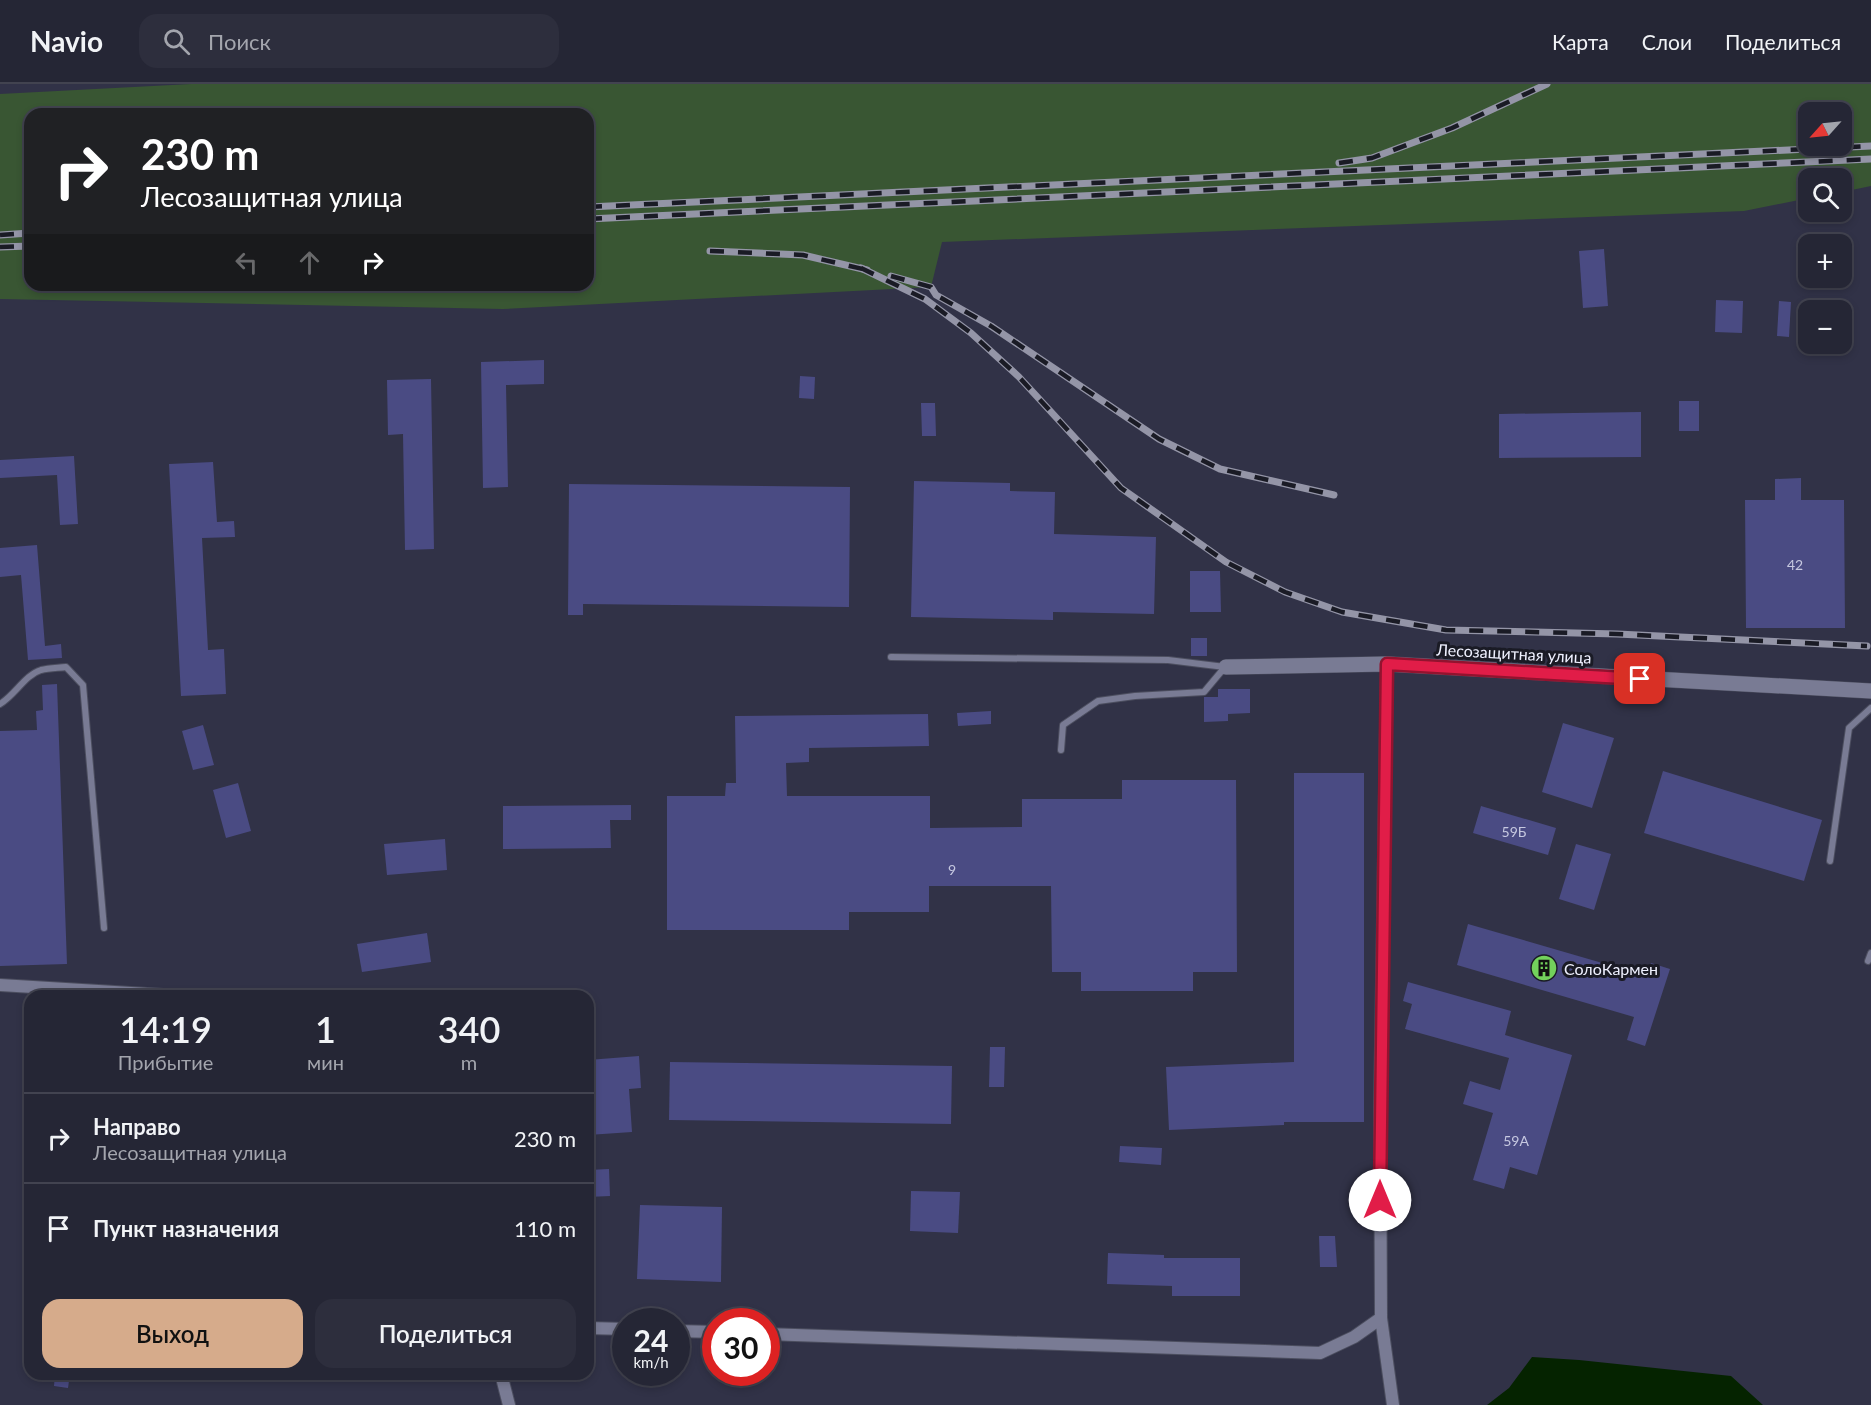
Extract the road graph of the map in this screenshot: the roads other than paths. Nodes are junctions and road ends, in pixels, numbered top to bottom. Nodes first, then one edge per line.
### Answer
1 (891, 657) dead end
2 (1387, 664) junction
3 (1226, 667) junction
4 (1871, 691) edge
5 (0, 704) edge
6 (1871, 708) edge
7 (1061, 750) dead end
8 (1830, 861) dead end
9 (104, 928) dead end
10 (1871, 953) edge
11 (1868, 961) dead end
12 (0, 985) edge
13 (82, 990) edge
14 (1381, 1318) junction
15 (594, 1328) edge
16 (612, 1329) edge
17 (780, 1334) edge
18 (503, 1380) edge
19 (509, 1405) edge
20 (1393, 1405) edge

1 - 3 lane
2 - 3 street, Лесозащитная улица
2 - 4 street, Лесозащитная улица
2 - 14 street
3 - 7 lane
5 - 9 lane
6 - 8 lane
10 - 11 lane
12 - 13 street
14 - 17 street
14 - 20 street
15 - 16 street
18 - 19 street

